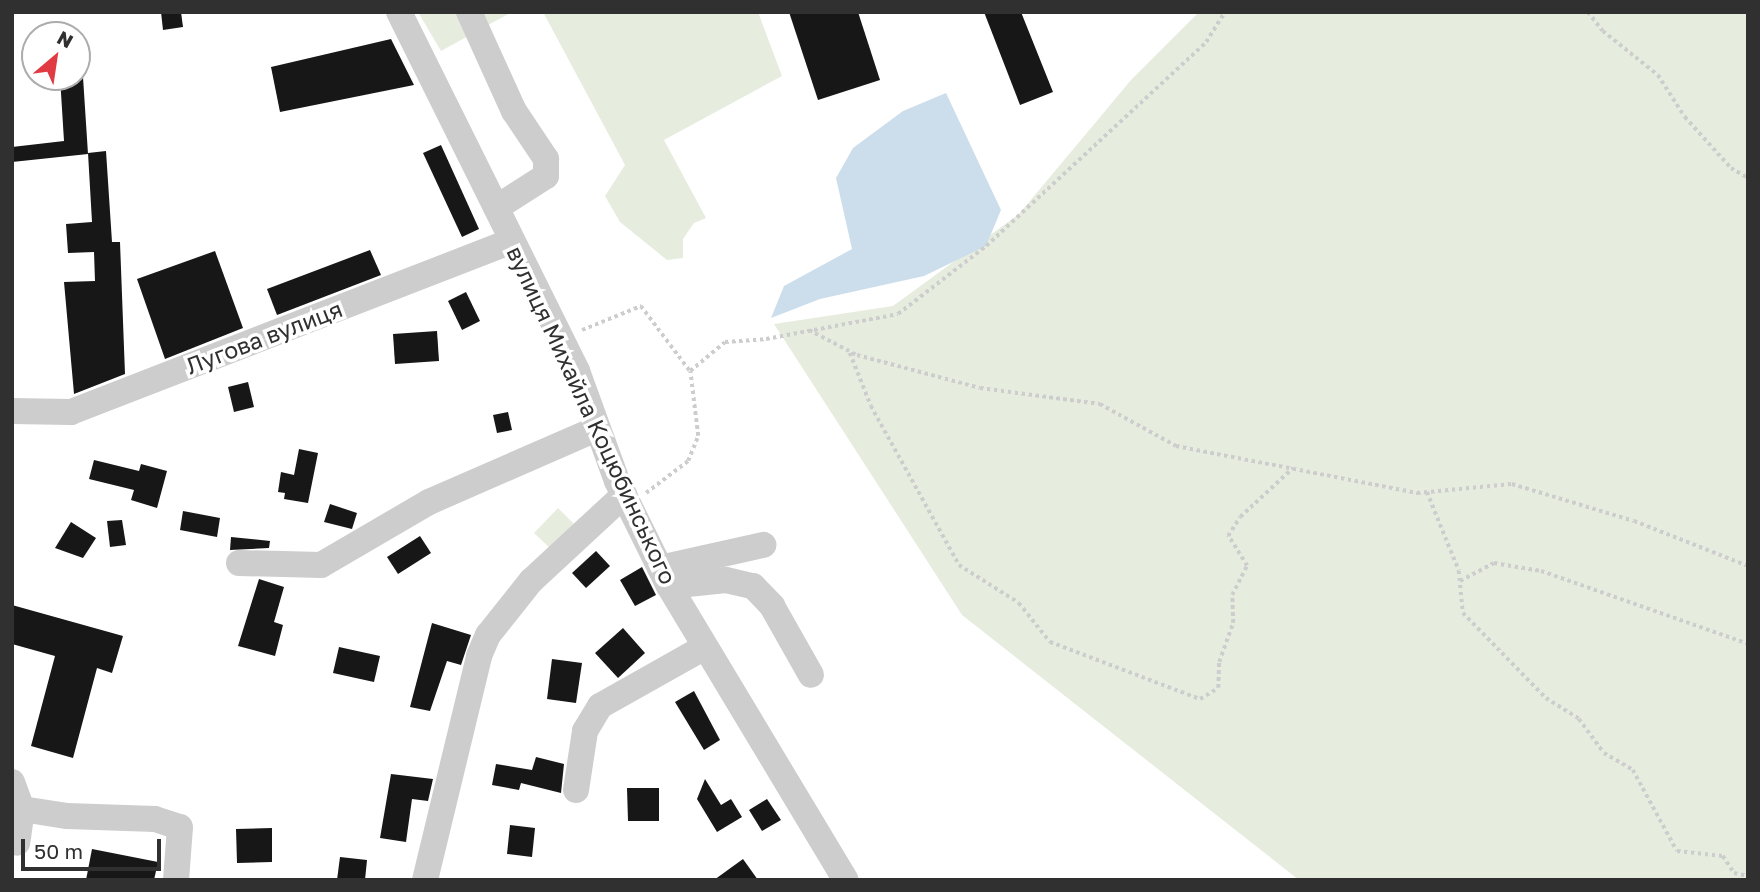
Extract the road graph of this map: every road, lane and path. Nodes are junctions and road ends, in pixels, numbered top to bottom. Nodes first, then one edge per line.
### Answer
1 (400, 12) edge
2 (469, 12) edge
3 (1225, 12) edge
4 (1588, 12) edge
5 (1748, 178) edge
6 (496, 208) junction
7 (512, 241) junction
8 (809, 330) junction
9 (561, 339) junction
10 (849, 351) junction
11 (690, 372) junction
12 (12, 411) edge
13 (597, 428) junction
14 (1293, 468) junction
15 (1427, 492) junction
16 (627, 500) junction
17 (763, 545) dead end
18 (239, 563) dead end
19 (1748, 566) edge
20 (665, 577) junction
21 (1460, 581) junction
22 (1748, 645) edge
23 (703, 648) junction
24 (811, 675) dead end
25 (12, 782) edge
26 (576, 790) dead end
27 (22, 809) junction
28 (17, 843) dead end
29 (1748, 876) edge
30 (176, 880) edge
31 (425, 880) edge
32 (846, 880) edge

1 - 6 street, вулиця Михайла Коцюбинського
2 - 6 street
3 - 8 path
4 - 5 path
6 - 7 street, вулиця Михайла Коцюбинського
7 - 9 street, вулиця Михайла Коцюбинського
7 - 12 street, Лугова вулиця
8 - 10 path
8 - 11 path
9 - 11 path
9 - 13 street, вулиця Михайла Коцюбинського
10 - 14 path
10 - 14 path
11 - 16 path
13 - 16 street, вулиця Михайла Коцюбинського
13 - 18 street
14 - 15 path
15 - 19 path
15 - 21 path
16 - 20 street, вулиця Михайла Коцюбинського
16 - 31 street
17 - 20 street
20 - 23 street, вулиця Михайла Коцюбинського
20 - 24 street
21 - 22 path
21 - 29 path
23 - 26 street
23 - 32 street, вулиця Михайла Коцюбинського
25 - 27 street
27 - 28 street
27 - 30 street

